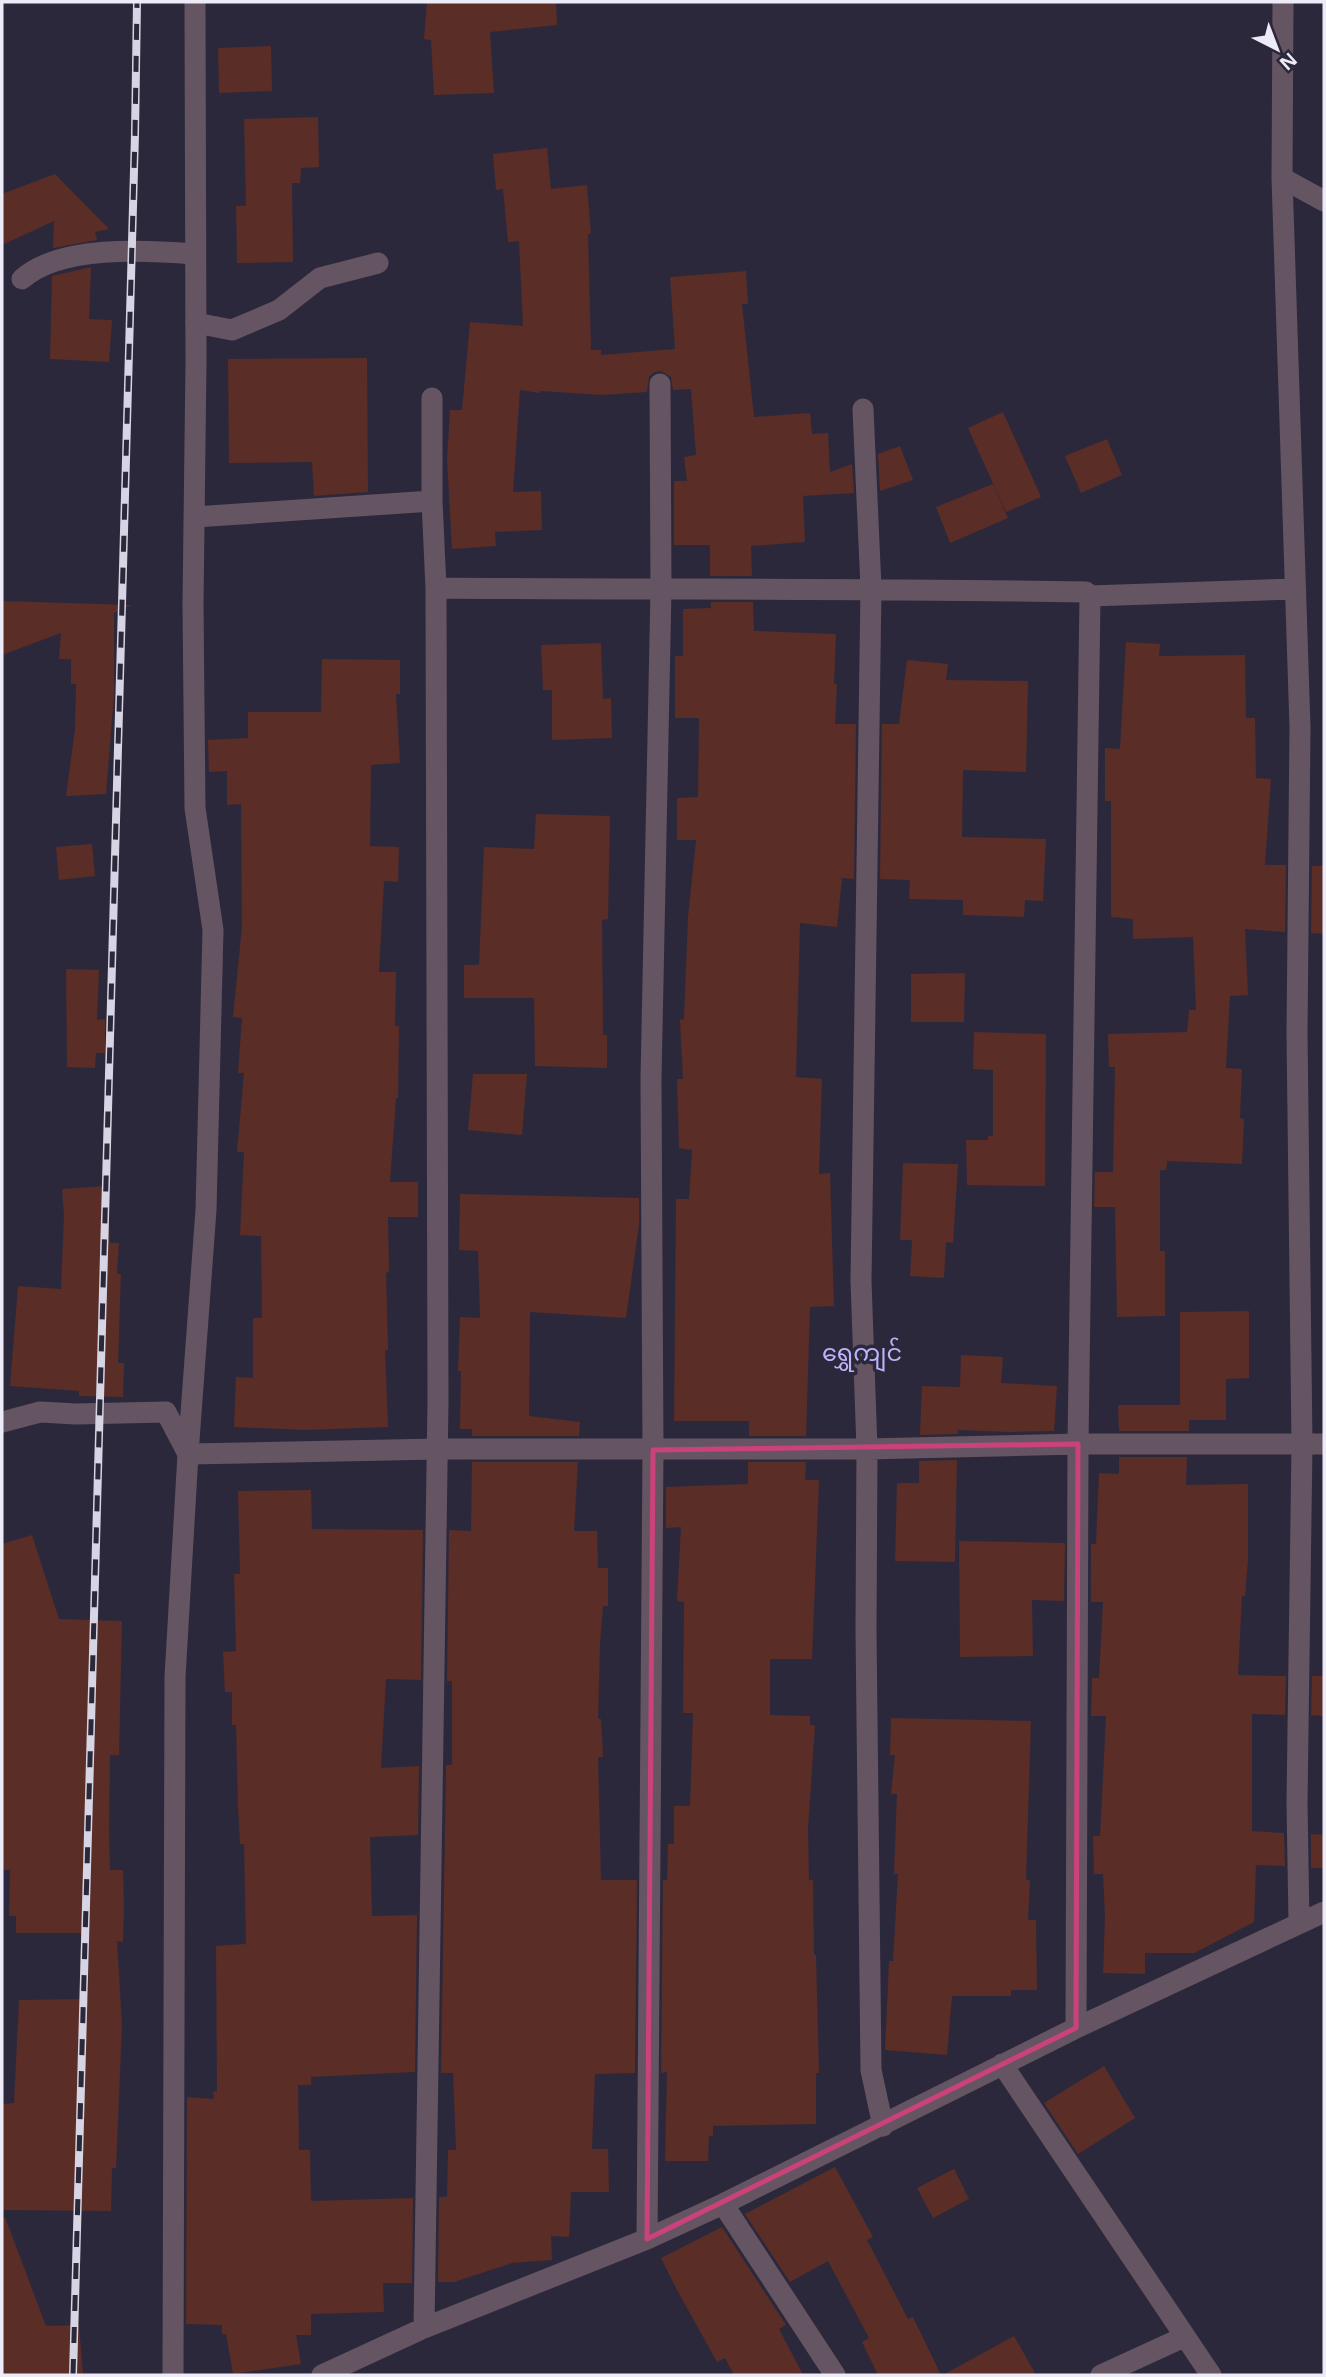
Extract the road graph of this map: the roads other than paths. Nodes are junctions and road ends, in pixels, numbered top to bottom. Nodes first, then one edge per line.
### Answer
1 (195, 2) edge
2 (1283, 2) edge
3 (1282, 178) junction
4 (1324, 201) edge
5 (194, 254) junction
6 (378, 263) dead end
7 (22, 279) dead end
8 (196, 323) junction
9 (660, 384) dead end
10 (432, 398) dead end
11 (863, 410) dead end
12 (432, 501) junction
13 (195, 517) junction
14 (436, 588) junction
15 (871, 588) junction
16 (1295, 589) junction
17 (661, 590) junction
18 (1090, 596) junction
19 (2, 1422) edge
20 (1078, 1444) junction
21 (1302, 1444) junction
22 (1324, 1444) edge
23 (867, 1449) junction
24 (438, 1450) junction
25 (653, 1450) junction
26 (188, 1454) junction
27 (1324, 1912) edge
28 (1299, 1922) junction
29 (1076, 2028) junction
30 (1002, 2064) junction
31 (883, 2126) junction
32 (723, 2204) junction
33 (647, 2239) junction
34 (424, 2328) junction
35 (1184, 2337) junction
36 (173, 2375) edge
37 (322, 2375) edge
38 (835, 2375) edge
39 (1101, 2375) edge
40 (1211, 2375) edge

1 - 5 street
2 - 3 street
3 - 4 street
3 - 16 street
5 - 7 street
5 - 8 street
6 - 8 street
8 - 13 street
9 - 17 street
10 - 12 street
11 - 15 street
12 - 13 street
12 - 14 street
13 - 26 street
14 - 17 street
14 - 24 street
15 - 17 street
15 - 18 street
15 - 23 street
16 - 18 street
16 - 21 street
17 - 25 street
18 - 20 street
19 - 26 street
20 - 21 street
20 - 23 street
20 - 29 street
21 - 22 street
21 - 28 street
23 - 25 street
23 - 31 street
24 - 25 street
24 - 26 street
24 - 34 street
25 - 33 street
26 - 36 street
27 - 28 street
28 - 29 street
29 - 30 street
30 - 31 street
30 - 35 street
31 - 32 street
32 - 33 street
32 - 38 street
33 - 34 street
34 - 37 street
35 - 39 street
35 - 40 street

